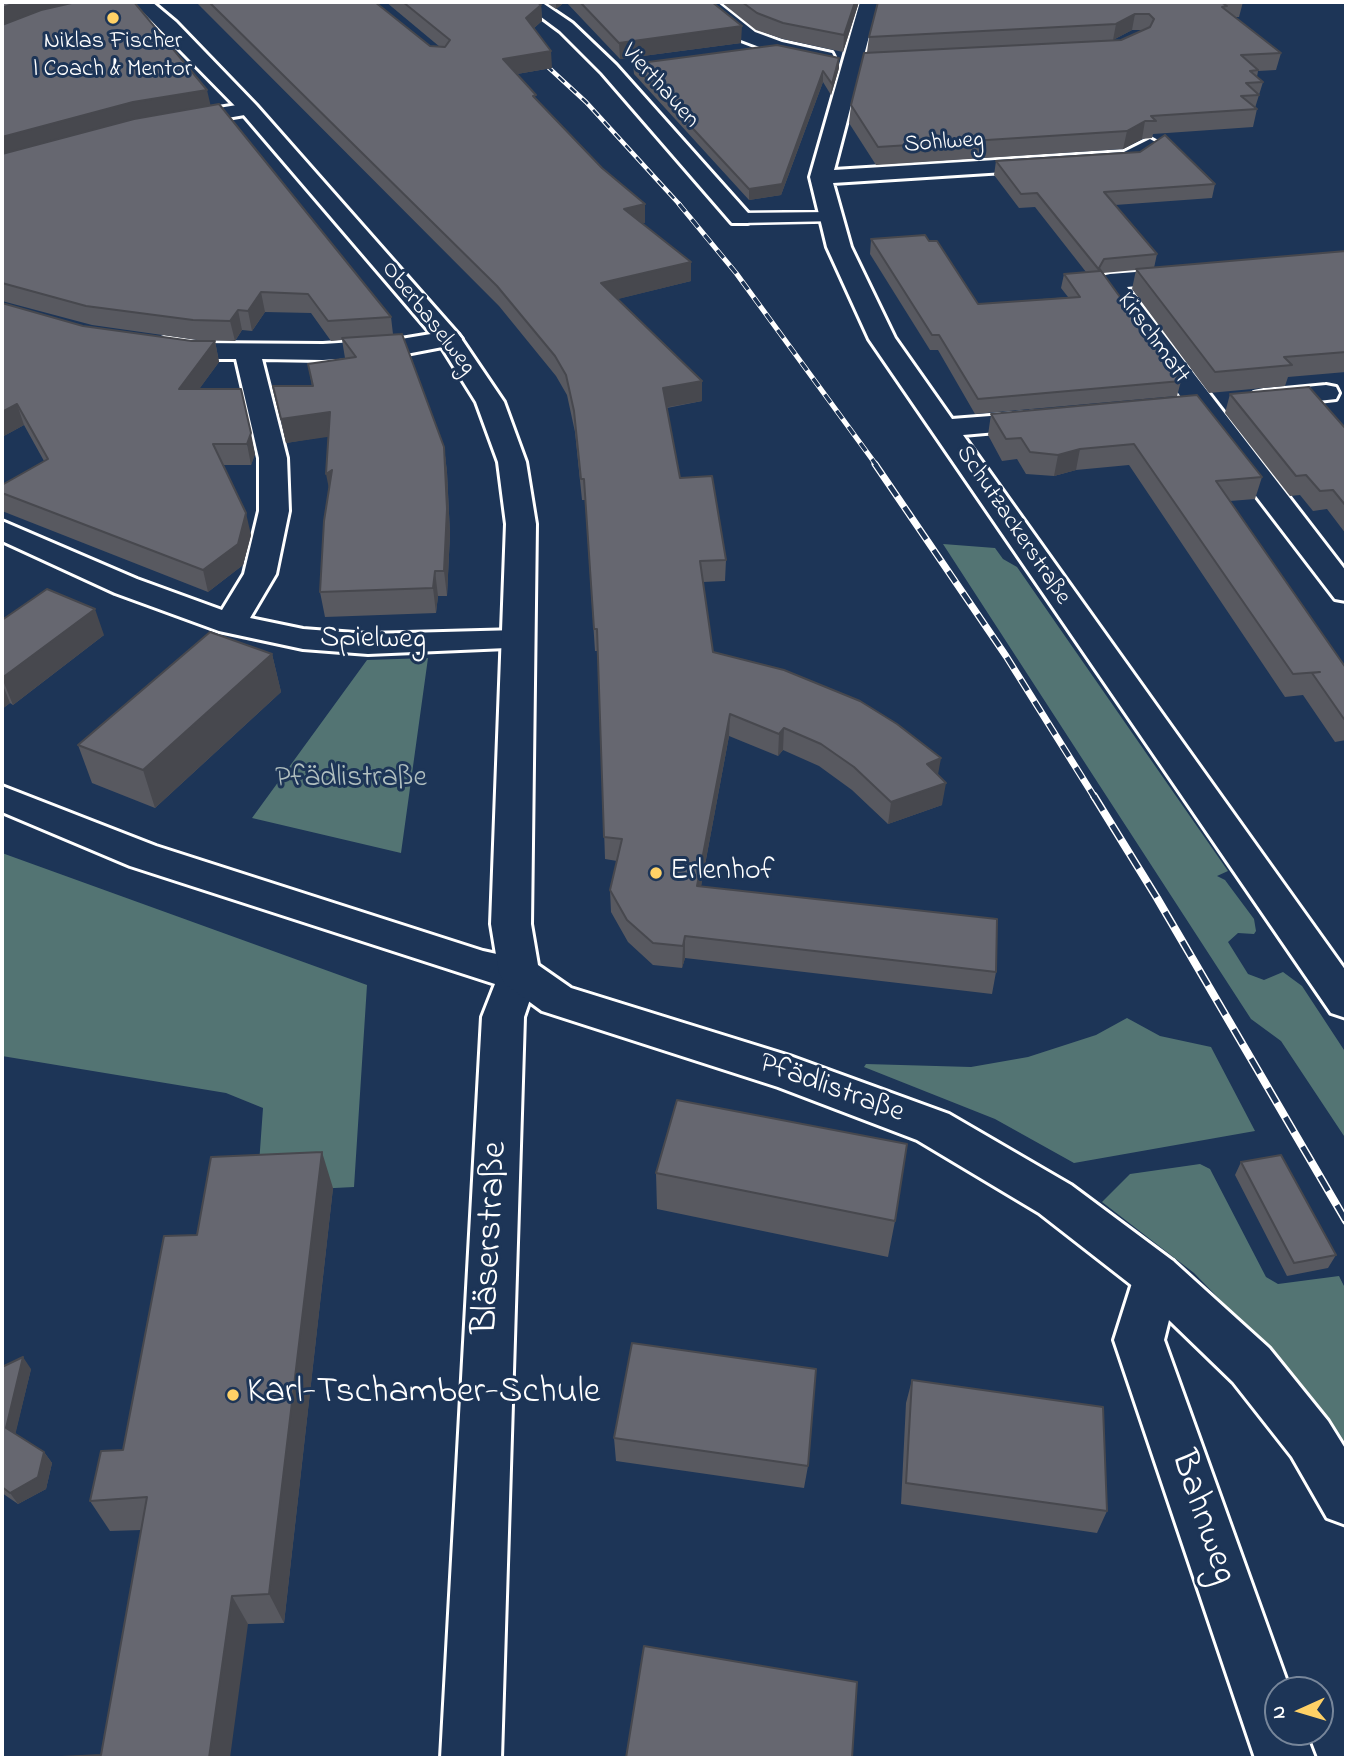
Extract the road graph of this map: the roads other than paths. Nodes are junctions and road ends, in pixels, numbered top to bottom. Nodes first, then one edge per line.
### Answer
1 (142, 2) edge
2 (530, 2) edge
3 (706, 2) edge
4 (869, 2) edge
5 (777, 47) junction
6 (738, 52) edge
7 (851, 62) junction
8 (876, 62) edge
9 (635, 66) edge
10 (609, 69) junction
11 (249, 109) junction
12 (150, 126) edge
13 (1150, 145) edge
14 (821, 177) junction
15 (831, 217) junction
16 (740, 218) joint
17 (1207, 273) edge
18 (449, 339) junction
19 (143, 343) edge
20 (247, 351) junction
21 (1325, 393) dead end
22 (1187, 406) junction
23 (1066, 417) edge
24 (945, 428) junction
25 (2, 530) edge
26 (1346, 592) edge
27 (230, 624) junction
28 (518, 640) junction
29 (2, 799) edge
30 (519, 973) junction
31 (1346, 1002) edge
32 (1156, 1276) junction
33 (1346, 1499) edge
34 (471, 1758) edge
35 (1285, 1758) edge

1 - 11 street, Oberbaselweg
2 - 10 street, Vierthauen
3 - 5 street
4 - 7 street, Schutzackerstraße
5 - 6 street
5 - 7 street
7 - 8 street
7 - 14 street, Schutzackerstraße
9 - 10 street
10 - 16 street, Vierthauen
11 - 12 street
11 - 18 street, Oberbaselweg
13 - 14 street, Sohlweg
14 - 15 street, Schutzackerstraße
15 - 16 lane
15 - 24 street, Schutzackerstraße
17 - 22 street, Kirschmatt
18 - 20 street
18 - 28 street, Oberbaselweg
19 - 20 street
20 - 27 street
21 - 22 street, Kirschmatt
22 - 26 street, Kirschmatt
23 - 24 street
24 - 31 street, Schutzackerstraße
25 - 27 street, Spielweg
27 - 28 street, Spielweg
28 - 30 street, Oberbaselweg
29 - 30 street, Pfädlistraße
30 - 32 street, Pfädlistraße
30 - 34 street, Bläserstraße
32 - 33 street, Pfädlistraße
32 - 35 street, Bahnweg

